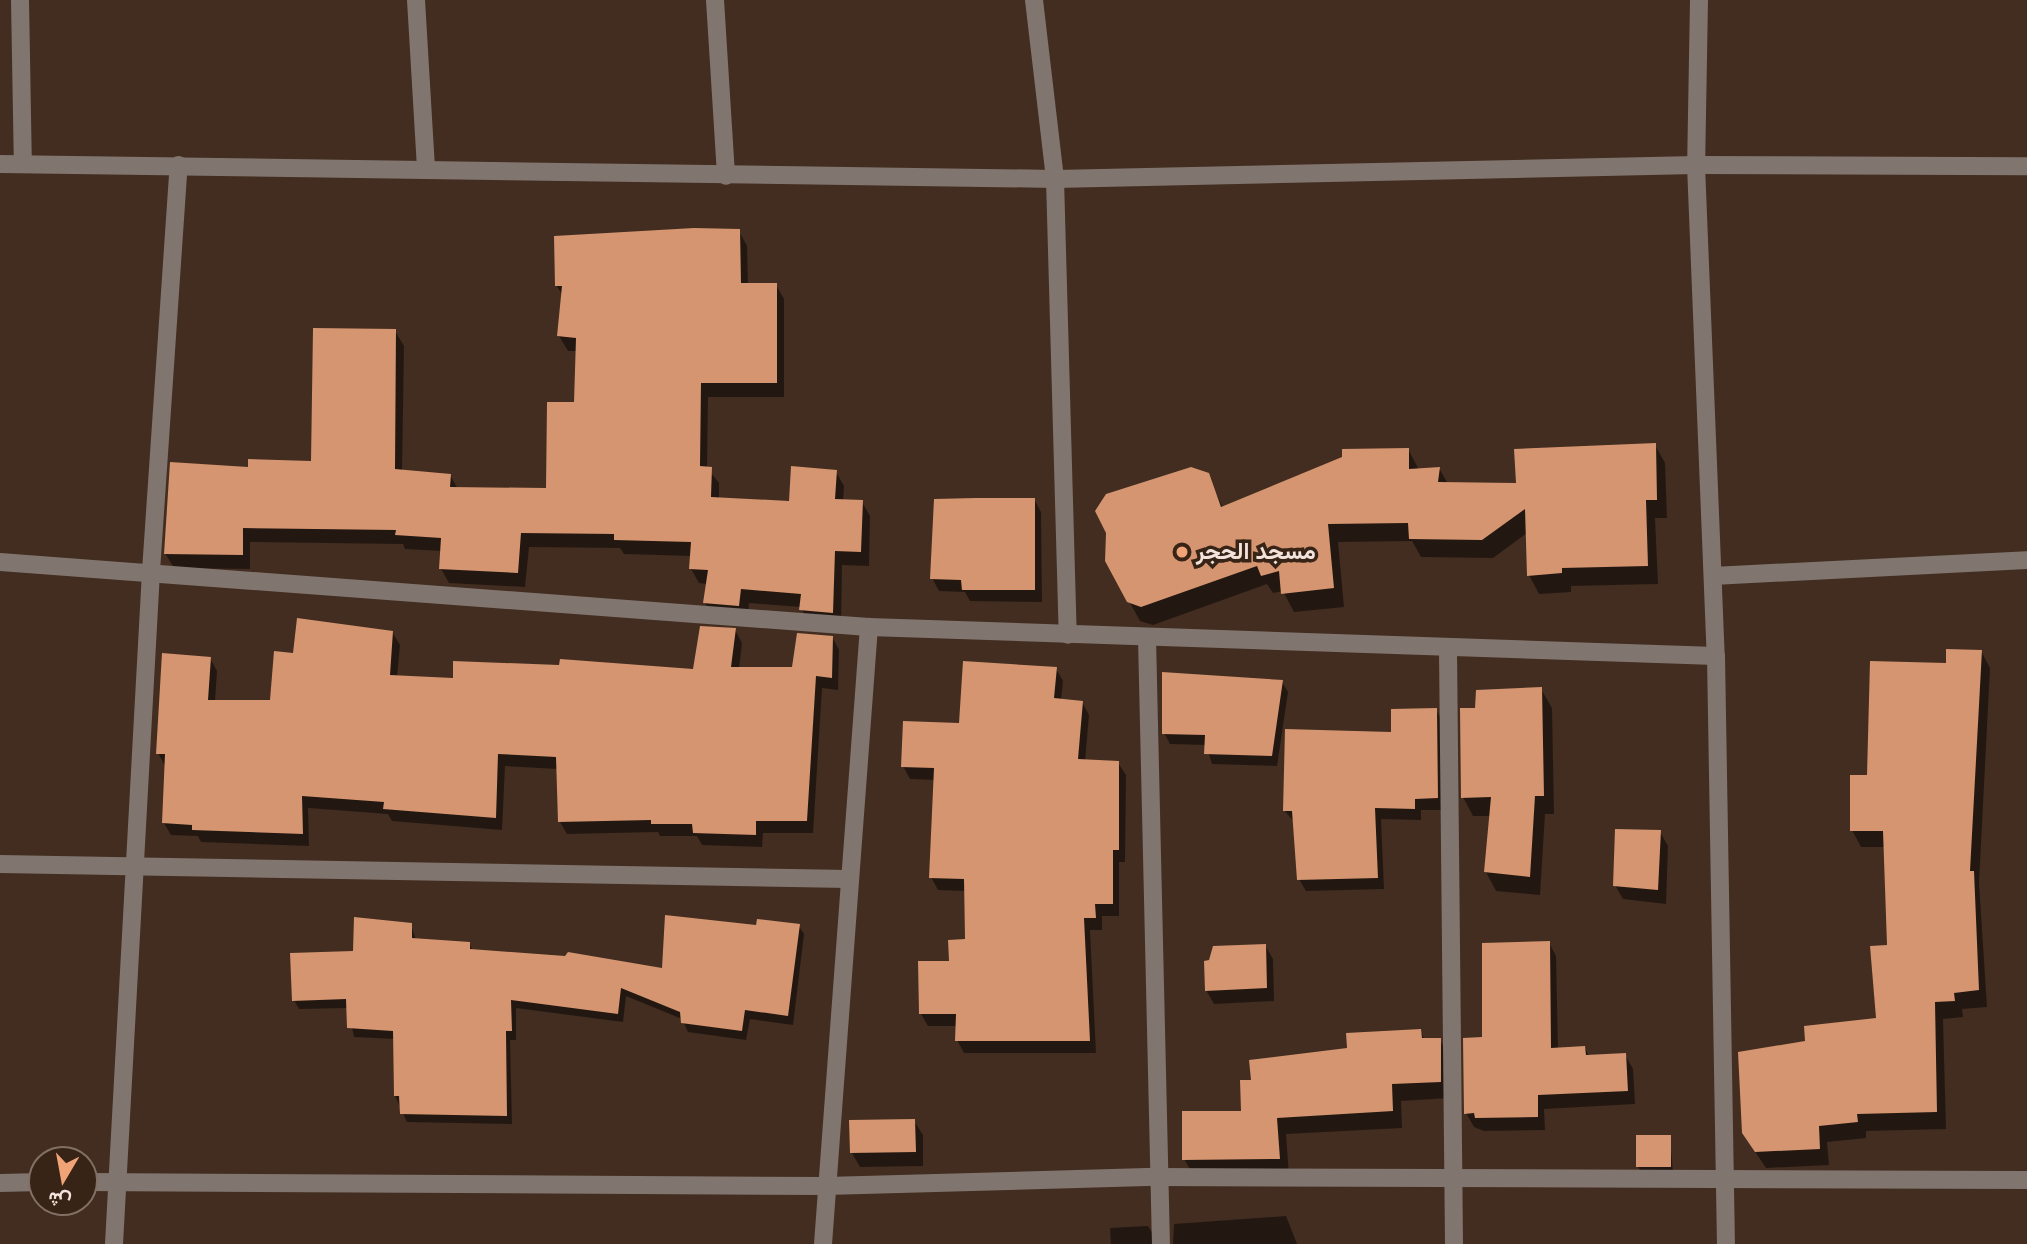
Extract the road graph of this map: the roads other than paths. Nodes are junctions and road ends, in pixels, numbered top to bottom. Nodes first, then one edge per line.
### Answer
1 (20, 0) edge
2 (416, 0) edge
3 (715, 0) edge
4 (1034, 0) edge
5 (1699, 0) edge
6 (0, 164) edge
7 (23, 164) junction
8 (179, 165) junction
9 (1696, 165) junction
10 (2027, 166) edge
11 (426, 170) junction
12 (726, 176) junction
13 (1055, 179) junction
14 (2027, 560) edge
15 (0, 562) edge
16 (151, 571) junction
17 (1713, 576) junction
18 (869, 627) junction
19 (1068, 635) junction
20 (1147, 638) junction
21 (1448, 650) junction
22 (1716, 656) junction
23 (0, 864) edge
24 (137, 866) junction
25 (848, 879) junction
26 (1156, 1177) junction
27 (1725, 1179) junction
28 (2027, 1180) edge
29 (98, 1181) edge
30 (118, 1181) junction
31 (1451, 1181) junction
32 (28, 1182) edge
33 (0, 1183) edge
34 (826, 1186) junction
35 (114, 1244) edge
36 (822, 1244) edge
37 (1161, 1244) edge
38 (1454, 1244) edge
39 (1726, 1244) edge

1 - 7 street
2 - 11 street
3 - 12 street
4 - 13 street
5 - 9 street
6 - 7 street
7 - 8 street
8 - 11 street
8 - 16 street
9 - 10 street
9 - 13 street
9 - 17 street
11 - 12 street
12 - 13 street
13 - 19 street
14 - 17 street
15 - 16 street
16 - 18 street
16 - 24 street
17 - 22 street
18 - 19 street
18 - 25 street
19 - 20 street
20 - 21 street
20 - 26 street
21 - 22 street
21 - 31 street
22 - 27 street
23 - 24 street
24 - 25 street
24 - 30 street
25 - 34 street
26 - 31 street
26 - 34 street
26 - 37 street
27 - 28 street
27 - 31 street
27 - 39 street
29 - 30 street
30 - 34 street
30 - 35 street
31 - 38 street
32 - 33 street
34 - 36 street

